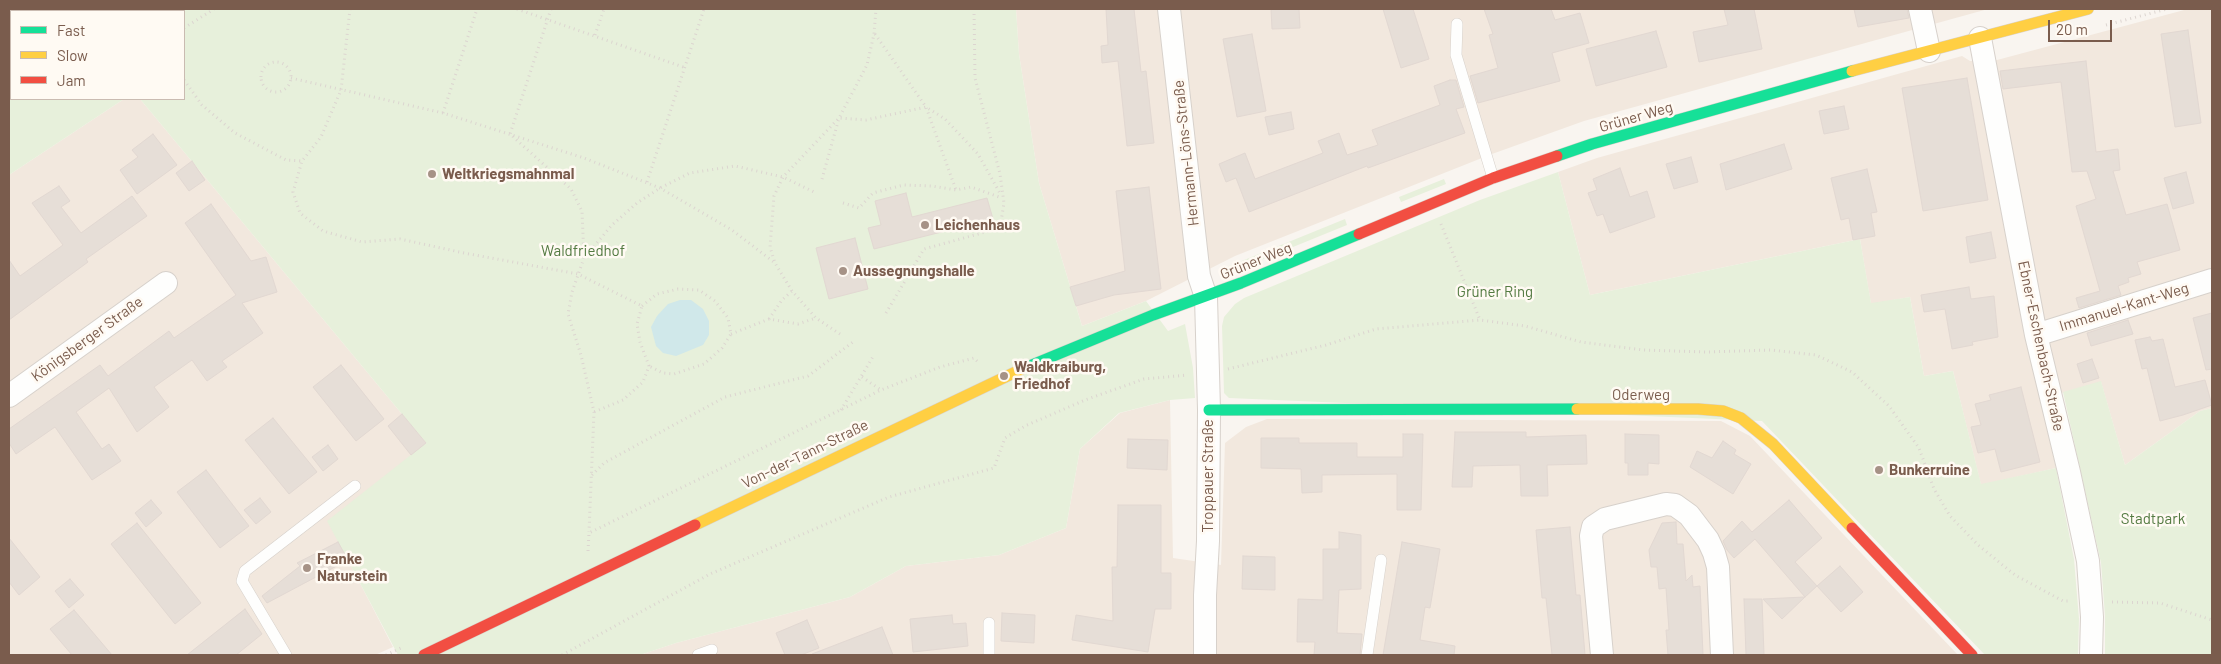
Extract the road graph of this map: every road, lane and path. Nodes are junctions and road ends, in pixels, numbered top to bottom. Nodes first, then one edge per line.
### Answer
1 (214, 9) edge
2 (349, 9) edge
3 (477, 9) edge
4 (517, 9) edge
5 (551, 9) edge
6 (604, 9) edge
7 (704, 9) edge
8 (876, 9) edge
9 (974, 9) edge
10 (1169, 9) edge
11 (1920, 9) edge
12 (2088, 9) edge
13 (548, 18) junction
14 (1457, 24) dead end
15 (185, 27) edge
16 (874, 34) junction
17 (595, 35) junction
18 (1980, 38) junction
19 (1929, 51) junction
20 (686, 68) junction
21 (291, 78) junction
22 (185, 81) edge
23 (341, 90) junction
24 (926, 107) junction
25 (443, 112) junction
26 (839, 118) junction
27 (510, 134) junction
28 (302, 160) junction
29 (783, 177) junction
30 (1493, 178) junction
31 (822, 179) dead end
32 (647, 182) junction
33 (660, 188) junction
34 (956, 190) junction
35 (814, 192) dead end
36 (1002, 198) junction
37 (1436, 202) junction
38 (843, 203) dead end
39 (584, 258) junction
40 (775, 263) junction
41 (578, 274) junction
42 (2212, 280) edge
43 (166, 283) dead end
44 (792, 291) junction
45 (1206, 297) junction
46 (642, 306) junction
47 (886, 313) dead end
48 (816, 318) junction
49 (769, 319) junction
50 (1480, 320) junction
51 (731, 334) junction
52 (840, 334) dead end
53 (2036, 335) junction
54 (853, 342) dead end
55 (874, 355) dead end
56 (649, 366) junction
57 (1208, 374) junction
58 (862, 377) junction
59 (881, 390) dead end
60 (9, 396) edge
61 (1209, 410) junction
62 (841, 411) dead end
63 (594, 412) junction
64 (592, 476) junction
65 (356, 486) dead end
66 (589, 533) dead end
67 (1381, 560) dead end
68 (2091, 602) junction
69 (2212, 620) edge
70 (989, 623) dead end
71 (712, 650) dead end
72 (286, 655) edge
73 (424, 655) edge
74 (562, 655) edge
75 (698, 655) edge
76 (989, 655) edge
77 (1205, 655) edge
78 (1367, 655) edge
79 (1602, 655) edge
80 (1722, 655) edge
81 (1972, 655) edge
82 (2091, 655) edge

1 - 15 path
2 - 23 path
3 - 25 path
4 - 13 path
5 - 13 path
6 - 17 path
7 - 20 path
8 - 16 path
9 - 36 path
10 - 45 street, Hermann-Löns-Straße
11 - 19 street
12 - 18 street, Grüner Weg
13 - 17 path
13 - 27 path
14 - 30 lane
16 - 24 path
16 - 26 path
17 - 20 path
18 - 19 street, Grüner Weg
18 - 53 street, Ebner-Eschenbach-Straße
19 - 30 street, Grüner Weg
20 - 32 path
21 - 21 path
21 - 23 path
22 - 28 path
23 - 25 path
23 - 28 path
24 - 26 path
24 - 34 path
24 - 36 path
25 - 27 path
26 - 29 path
26 - 31 path
27 - 32 path
27 - 39 path
28 - 41 path
29 - 33 path
29 - 35 path
29 - 40 path
30 - 37 street, Grüner Weg
32 - 33 path
33 - 39 path
33 - 40 path
34 - 36 path
34 - 38 path
36 - 47 path
37 - 45 street, Grüner Weg
37 - 50 path
39 - 41 path
40 - 44 path
41 - 46 path
41 - 63 path
42 - 53 street, Immanuel-Kant-Weg
43 - 60 street, Königsberger Straße
44 - 48 path
44 - 49 path
45 - 57 street, Troppauer Straße
45 - 73 street, Von-der-Tann-Straße
46 - 51 path
46 - 56 path
48 - 49 path
48 - 52 path
49 - 51 path
50 - 57 path
50 - 68 path
51 - 56 path
53 - 68 street, Ebner-Eschenbach-Straße
54 - 64 path
55 - 58 path
56 - 63 path
57 - 61 street, Troppauer Straße
57 - 74 path
58 - 59 path
58 - 62 path
61 - 77 street, Troppauer Straße
61 - 81 street, Oderweg
63 - 64 path
64 - 66 path
65 - 72 lane
67 - 78 lane
68 - 69 path
68 - 82 street, Ebner-Eschenbach-Straße
70 - 76 lane
71 - 75 lane
79 - 80 street

